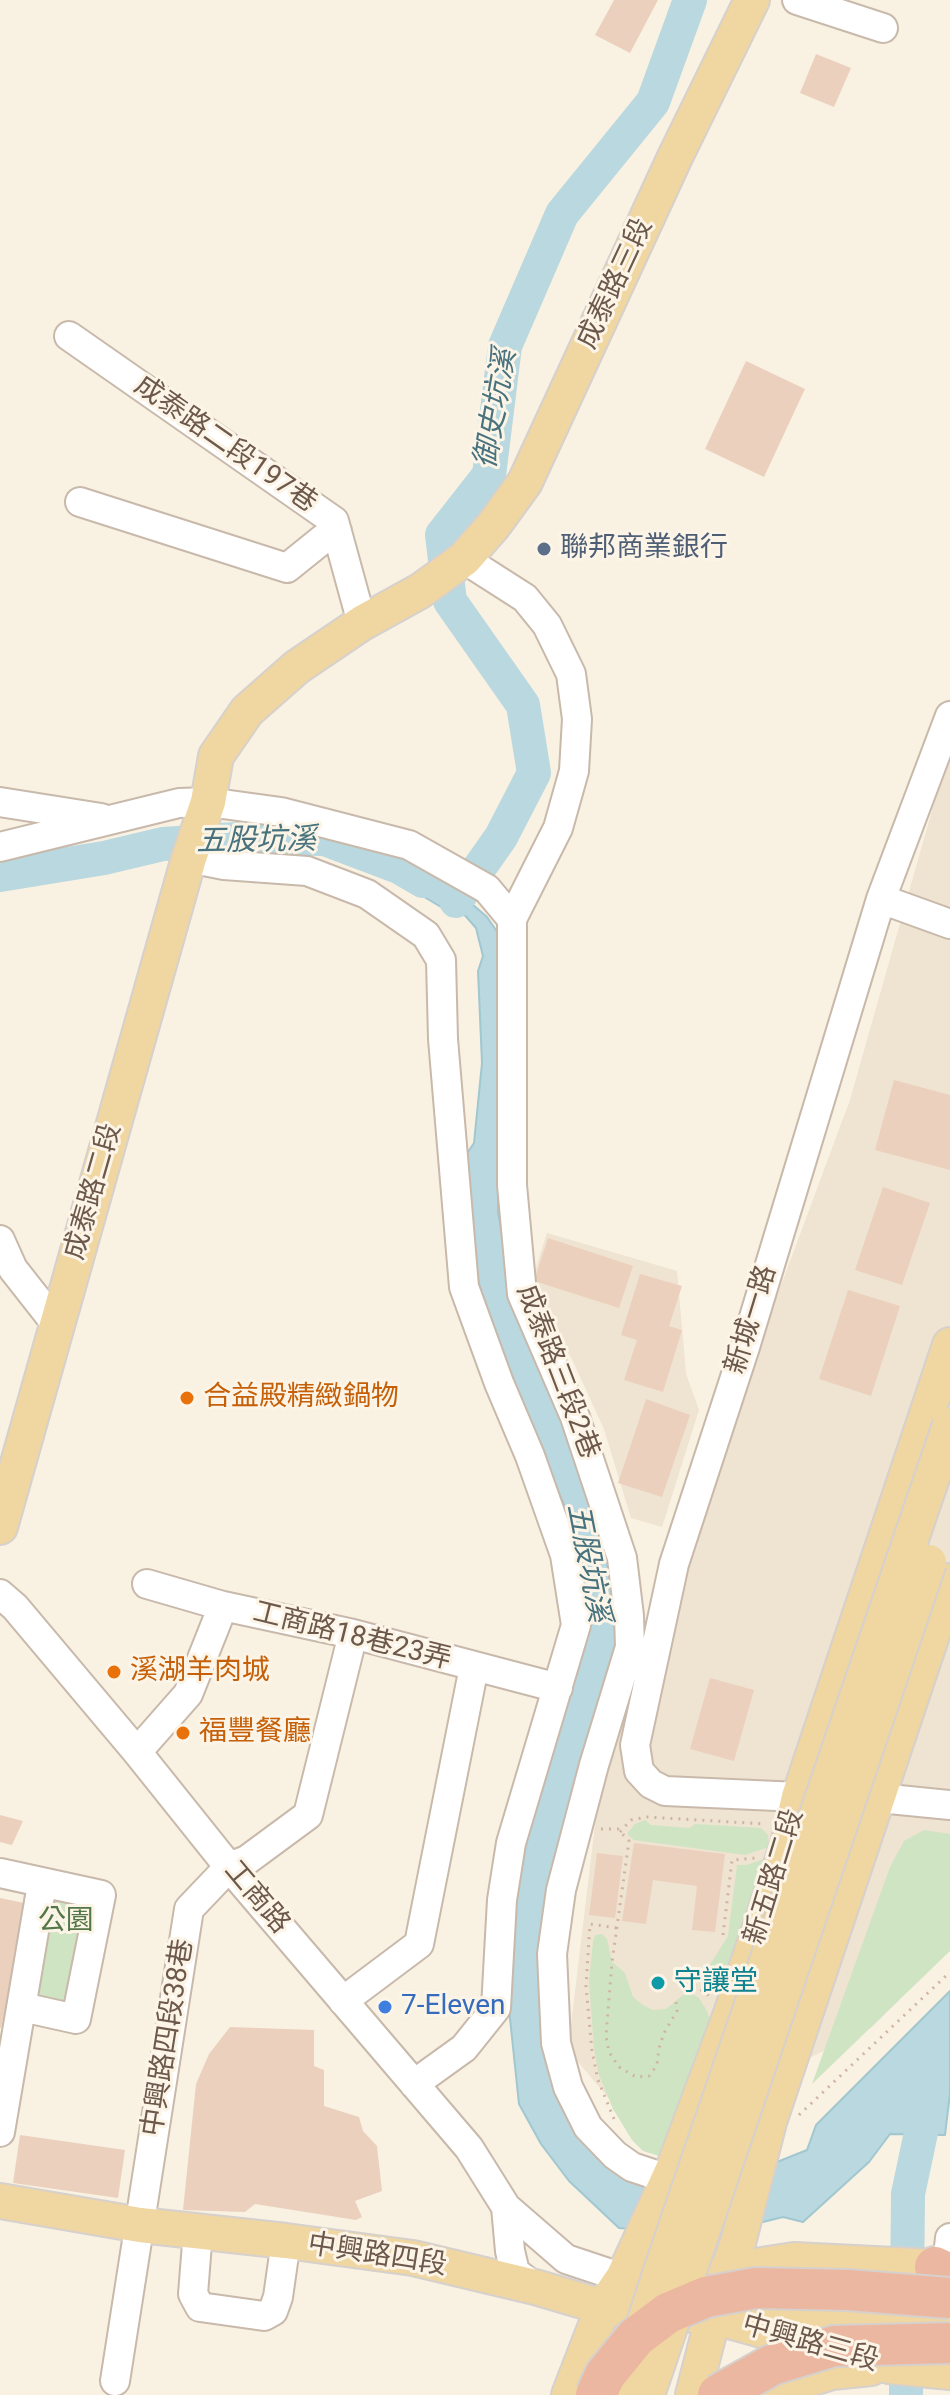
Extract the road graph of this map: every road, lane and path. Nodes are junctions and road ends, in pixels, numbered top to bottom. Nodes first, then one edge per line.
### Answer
1 (752, 0) edge
2 (797, 0) edge
3 (883, 28) dead end
4 (69, 336) dead end
5 (80, 502) dead end
6 (337, 531) junction
7 (463, 559) junction
8 (362, 623) junction
9 (950, 716) edge
10 (0, 802) edge
11 (206, 807) junction
12 (109, 820) junction
13 (0, 847) edge
14 (189, 858) junction
15 (881, 899) junction
16 (512, 919) junction
17 (950, 924) edge
18 (0, 1240) edge
19 (57, 1325) junction
20 (950, 1345) edge
21 (950, 1425) edge
22 (950, 1498) edge
23 (0, 1527) edge
24 (950, 1581) edge
25 (147, 1584) dead end
26 (0, 1594) edge
27 (223, 1606) junction
28 (353, 1634) junction
29 (474, 1667) junction
30 (558, 1688) junction
31 (137, 1752) junction
32 (799, 1797) junction
33 (879, 1798) junction
34 (950, 1805) edge
35 (577, 1828) junction
36 (620, 1832) junction
37 (786, 1850) junction
38 (229, 1867) junction
39 (0, 1873) edge
40 (42, 1884) junction
41 (773, 1889) junction
42 (838, 1912) junction
43 (617, 1928) junction
44 (723, 1935) dead end
45 (950, 1972) edge
46 (737, 1994) junction
47 (343, 2001) junction
48 (676, 2002) dead end
49 (22, 2007) junction
50 (806, 2013) junction
51 (414, 2084) junction
52 (798, 2116) dead end
53 (619, 2129) dead end
54 (0, 2132) edge
55 (668, 2179) junction
56 (0, 2201) edge
57 (506, 2207) junction
58 (140, 2225) junction
59 (198, 2231) junction
60 (286, 2241) junction
61 (729, 2270) junction
62 (623, 2278) junction
63 (535, 2287) junction
64 (690, 2289) junction
65 (944, 2300) edge
66 (603, 2307) junction
67 (715, 2317) junction
68 (842, 2364) junction
69 (115, 2381) dead end
70 (569, 2395) edge
71 (596, 2395) edge
72 (621, 2395) edge
73 (647, 2395) edge
74 (693, 2395) edge
75 (718, 2395) edge
76 (768, 2395) edge

1 - 7 main road, 成泰路三段
2 - 3 street
4 - 6 street, 成泰路二段197巷
5 - 6 street
6 - 8 street, 成泰路二段197巷
7 - 8 main road, 成泰路三段
7 - 16 street, 成泰路三段2巷
8 - 11 main road
9 - 15 street, 新城一路
10 - 12 street
11 - 12 street
11 - 14 main road, 成泰路二段
11 - 16 street
12 - 13 street
14 - 19 main road, 成泰路二段
14 - 30 street
15 - 17 street
15 - 32 street, 新城一路
16 - 35 street, 成泰路三段2巷
18 - 19 street
19 - 23 main road, 成泰路二段
20 - 32 main road, 新五路二段
21 - 72 main road, 新五路二段, bridge
22 - 73 main road, 新五路二段, bridge
24 - 33 main road
25 - 27 street, 工商路18巷23弄
26 - 31 street, 工商路
27 - 28 street, 工商路18巷23弄
27 - 31 street
28 - 29 street, 工商路18巷23弄
28 - 38 street, 中興路四段38巷
29 - 30 street, 工商路18巷23弄
29 - 47 street
30 - 51 street
31 - 38 street, 工商路
32 - 33 street, 新城一路
32 - 37 main road, 新五路二段
33 - 34 street, 新城一路
33 - 42 main road
35 - 36 path
35 - 55 street, 成泰路三段2巷
36 - 37 path
36 - 43 path
37 - 41 main road, 新五路二段
37 - 44 path
38 - 47 street, 工商路
38 - 58 street, 中興路四段38巷
39 - 40 street
40 - 49 street
40 - 49 street
41 - 42 main road
41 - 46 main road, 新五路二段
42 - 50 main road
43 - 48 path
43 - 53 path
45 - 52 path
46 - 50 main road
46 - 55 main road, 新五路二段
47 - 51 street, 工商路
49 - 54 street
50 - 61 main road
51 - 57 street, 工商路
55 - 62 main road, 新五路二段
56 - 58 main road, 中興路四段
57 - 62 street, 工商路
57 - 63 street, 工商路
58 - 59 main road, 中興路四段
58 - 69 street, 中興路四段38巷
59 - 60 main road, 中興路四段
59 - 60 street
60 - 63 main road, 中興路四段
61 - 64 main road
61 - 65 main road, 中興路三段
61 - 67 main road
62 - 64 main road
62 - 66 main road, 新五路二段
63 - 66 main road, 中興路四段
64 - 67 main road
65 - 67 main road, 中興路三段
65 - 68 main road, 中興路三段
65 - 71 highway, bridge
65 - 75 highway, bridge
66 - 67 main road, 中興路四段
66 - 70 main road, 新五路二段
67 - 68 main road, 中興路三段
67 - 74 main road
68 - 76 main road

